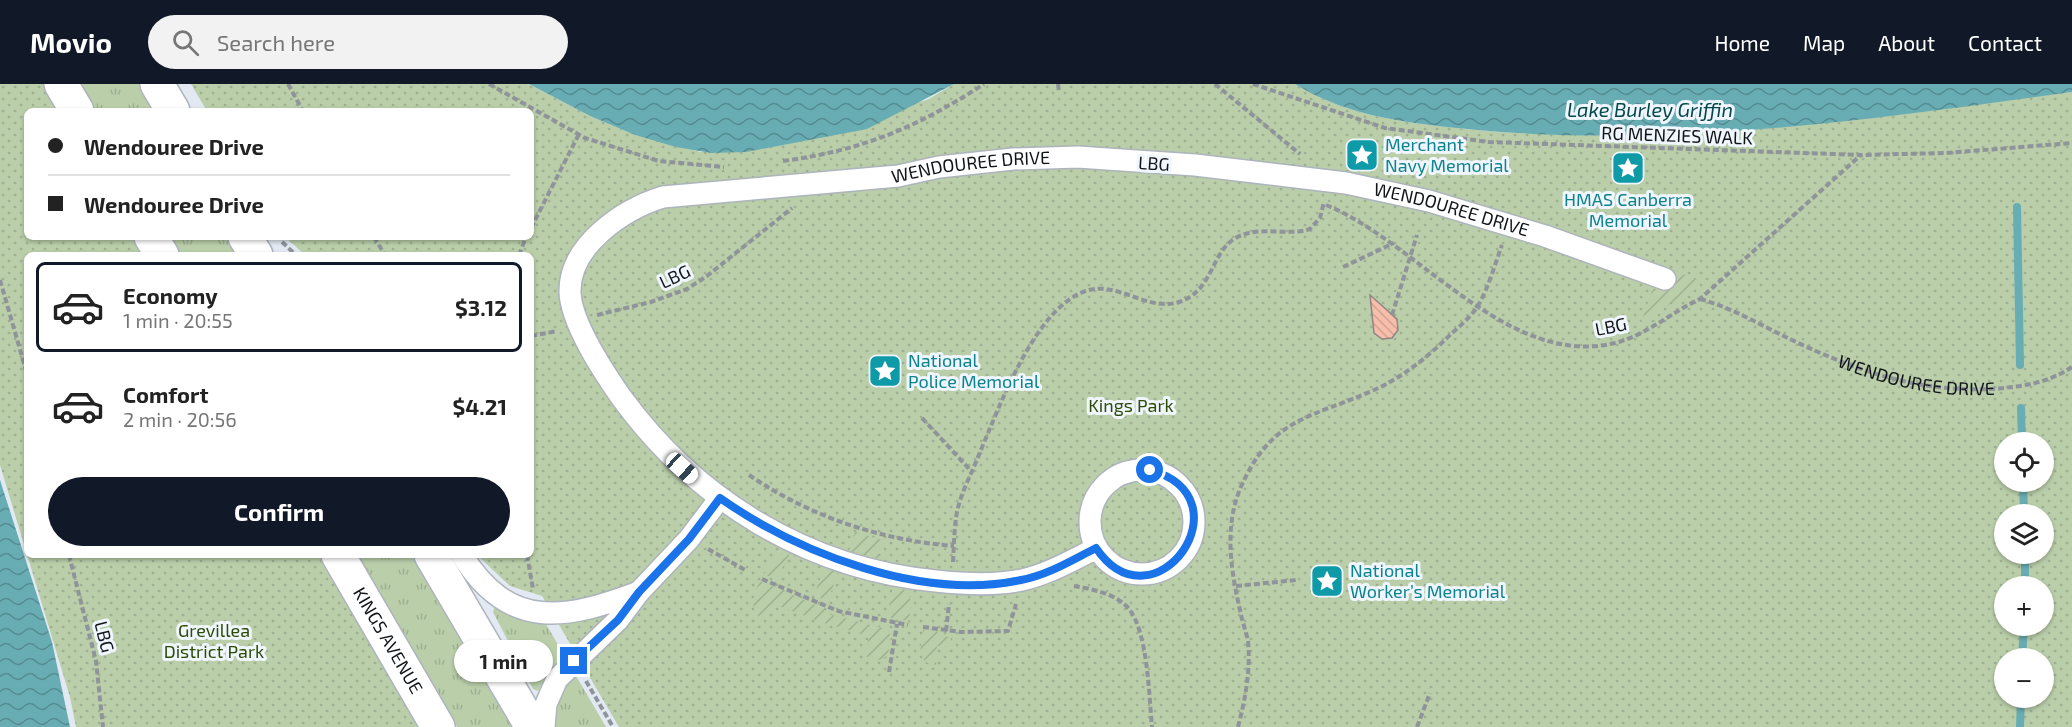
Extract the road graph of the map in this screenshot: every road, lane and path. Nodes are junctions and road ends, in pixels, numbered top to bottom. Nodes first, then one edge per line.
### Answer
1 (61, 84) edge
2 (157, 84) edge
3 (288, 84) edge
4 (489, 84) edge
5 (984, 84) edge
6 (1058, 84) edge
7 (1215, 84) edge
8 (1253, 84) edge
9 (1059, 92) dead end
10 (75, 108) edge
11 (171, 108) edge
12 (301, 108) edge
13 (532, 108) edge
14 (534, 109) edge
15 (579, 134) junction
16 (2072, 143) edge
17 (1861, 155) junction
18 (1305, 158) dead end
19 (781, 162) dead end
20 (733, 166) dead end
21 (1316, 202) dead end
22 (799, 204) dead end
23 (1324, 204) junction
24 (534, 222) edge
25 (1510, 225) junction
26 (1417, 235) dead end
27 (280, 240) edge
28 (1394, 243) junction
29 (289, 249) joint
30 (292, 252) edge
31 (1411, 255) junction
32 (1343, 267) dead end
33 (1665, 279) dead end
34 (0, 280) edge
35 (1700, 299) junction
36 (1478, 306) junction
37 (1392, 315) dead end
38 (589, 319) dead end
39 (568, 328) dead end
40 (534, 335) edge
41 (24, 364) edge
42 (2072, 367) edge
43 (922, 418) dead end
44 (972, 472) junction
45 (749, 475) dead end
46 (720, 498) junction
47 (689, 539) junction
48 (954, 546) junction
49 (1096, 548) junction
50 (70, 558) edge
51 (340, 558) edge
52 (433, 558) edge
53 (464, 558) edge
54 (527, 558) edge
55 (952, 570) dead end
56 (747, 571) dead end
57 (762, 579) dead end
58 (1297, 580) dead end
59 (1072, 585) dead end
60 (1236, 586) junction
61 (639, 592) junction
62 (950, 594) dead end
63 (535, 597) dead end
64 (1024, 599) dead end
65 (897, 624) junction
66 (908, 625) dead end
67 (923, 627) dead end
68 (946, 631) junction
69 (889, 672) dead end
70 (584, 678) dead end
71 (1430, 693) dead end
72 (103, 727) edge
73 (438, 727) edge
74 (532, 727) edge
75 (544, 727) edge
76 (613, 727) edge
77 (1152, 727) edge
78 (1238, 727) edge
79 (1416, 727) edge

1 - 10 main road
2 - 11 main road
3 - 12 path
4 - 13 path
5 - 19 path
6 - 9 path
7 - 18 path
8 - 17 path, RG MENZIES WALK
14 - 15 path
15 - 20 path
15 - 24 path
16 - 17 path, RG MENZIES WALK
17 - 35 path, LBG
21 - 23 path, LBG
22 - 38 path, LBG
23 - 28 path, LBG
23 - 44 path
25 - 33 street, WENDOUREE DRIVE
25 - 36 path
25 - 46 street, WENDOUREE DRIVE
26 - 31 path
27 - 29 path
28 - 31 path, LBG
28 - 32 path
29 - 30 path
31 - 36 path, LBG
31 - 37 path
34 - 41 path
35 - 36 path, LBG
35 - 42 path, WENDOUREE DRIVE
36 - 60 path
39 - 40 path
43 - 44 path
44 - 48 path
45 - 48 path
46 - 47 street
46 - 49 street, WENDOUREE DRIVE
47 - 56 path
47 - 61 street
48 - 55 path
49 - 49 street
50 - 72 path, LBG
51 - 73 main road, KINGS AVENUE
52 - 74 main road
53 - 61 street
54 - 63 path
57 - 65 path
58 - 60 path
59 - 77 path
60 - 78 path
61 - 75 street
62 - 68 path
64 - 68 path
65 - 66 path
65 - 69 path
67 - 68 path
70 - 76 path
71 - 79 path

